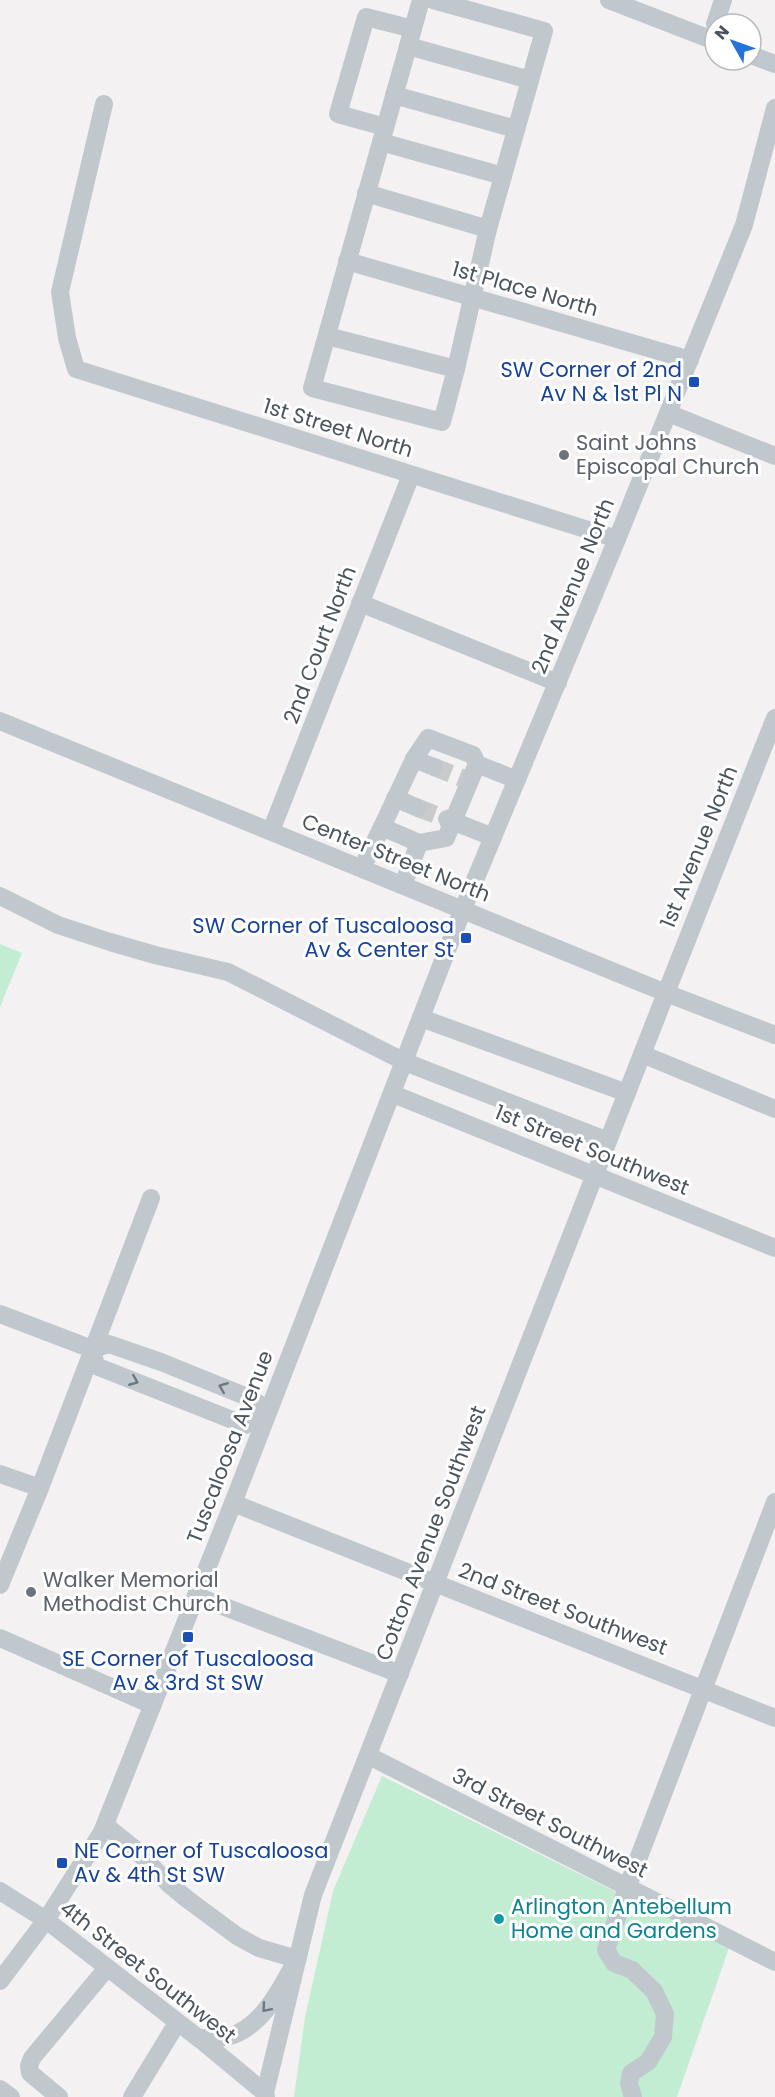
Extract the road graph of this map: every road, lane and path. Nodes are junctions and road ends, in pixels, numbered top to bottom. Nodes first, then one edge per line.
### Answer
1 (422, 0) edge
2 (433, 0) edge
3 (609, 0) edge
4 (369, 8) edge
5 (703, 29) edge
6 (411, 37) junction
7 (530, 80) junction
8 (394, 95) junction
9 (104, 104) dead end
10 (775, 108) edge
11 (516, 129) junction
12 (383, 134) junction
13 (503, 176) junction
14 (366, 193) junction
15 (488, 229) junction
16 (348, 261) junction
17 (472, 298) junction
18 (327, 336) junction
19 (690, 360) junction
20 (456, 369) junction
21 (668, 413) junction
22 (775, 456) edge
23 (411, 475) junction
24 (617, 539) junction
25 (360, 603) junction
26 (558, 684) junction
27 (775, 718) edge
28 (0, 721) edge
29 (414, 759) junction
30 (477, 764) junction
31 (434, 767) tunnel mouth
32 (517, 780) junction
33 (395, 798) junction
34 (418, 807) tunnel mouth
35 (450, 821) junction
36 (382, 827) junction
37 (271, 831) junction
38 (493, 837) junction
39 (419, 843) junction
40 (362, 868) junction
41 (403, 885) junction
42 (0, 896) edge
43 (463, 909) junction
44 (666, 993) junction
45 (422, 1018) junction
46 (775, 1035) edge
47 (642, 1054) junction
48 (405, 1062) junction
49 (627, 1093) junction
50 (393, 1094) junction
51 (775, 1109) edge
52 (608, 1141) junction
53 (594, 1175) junction
54 (151, 1197) dead end
55 (775, 1248) edge
56 (0, 1314) edge
57 (92, 1349) junction
58 (265, 1416) junction
59 (0, 1474) edge
60 (40, 1488) junction
61 (775, 1502) edge
62 (233, 1503) junction
63 (435, 1583) junction
64 (0, 1585) edge
65 (196, 1596) junction
66 (0, 1638) edge
67 (400, 1674) junction
68 (704, 1688) junction
69 (152, 1705) junction
70 (775, 1718) edge
71 (369, 1756) junction
72 (105, 1825) junction
73 (627, 1888) junction
74 (0, 1891) edge
75 (46, 1920) junction
76 (297, 1959) junction
77 (775, 1962) edge
78 (107, 1968) junction
79 (0, 1981) edge
80 (177, 2023) junction
81 (198, 2038) junction
82 (0, 2089) edge
83 (265, 2095) edge
84 (11, 2097) edge
85 (59, 2097) edge
86 (132, 2097) edge
87 (633, 2097) edge

1 - 6 street
2 - 7 street
3 - 5 street
4 - 6 street
4 - 12 street
6 - 7 street
6 - 8 street
7 - 11 street
8 - 11 street
8 - 12 street
9 - 23 street, 1st Street North
10 - 19 street, 2nd Avenue North
11 - 13 street
12 - 13 street
12 - 14 street
13 - 15 street
14 - 15 street
14 - 16 street
15 - 17 street
16 - 17 street, 1st Place North
16 - 18 street
17 - 19 street, 1st Place North
17 - 20 street
18 - 20 street
18 - 20 street
19 - 21 street, 2nd Avenue North
21 - 22 street
21 - 24 street, 2nd Avenue North
23 - 24 street, 1st Street North
23 - 25 street, 2nd Court North
24 - 26 street, 2nd Avenue North
25 - 26 street
25 - 37 street, 2nd Court North
26 - 32 street, 2nd Avenue North
27 - 44 street, 1st Avenue North
28 - 37 street, Center Street North
29 - 30 street
29 - 31 street
29 - 33 street
30 - 32 street
30 - 35 street
32 - 38 street, 2nd Avenue North
33 - 34 street
33 - 36 street
35 - 38 street
35 - 39 street
36 - 39 street
36 - 40 street
37 - 40 street, Center Street North
38 - 43 street, 2nd Avenue North
39 - 41 street
40 - 41 street, Center Street North
41 - 43 street, Center Street North
42 - 48 street
43 - 44 street, Center Street North
43 - 45 street, Tuscaloosa Avenue
44 - 46 street, Center Street North
44 - 47 street, Cotton Avenue Southwest
45 - 48 street, Tuscaloosa Avenue
45 - 49 street
47 - 49 street, Cotton Avenue Southwest
47 - 51 street
48 - 50 street, Tuscaloosa Avenue
48 - 52 street
49 - 52 street, Cotton Avenue Southwest
50 - 53 street, 1st Street Southwest
50 - 58 street, Tuscaloosa Avenue
52 - 53 street, Cotton Avenue Southwest
53 - 55 street, 1st Street Southwest
53 - 63 street, Cotton Avenue Southwest
54 - 57 street
56 - 57 street
58 -> 57 street
57 -> 58 street
57 - 60 street
58 - 62 street, Tuscaloosa Avenue
59 - 60 street
60 - 64 street
61 - 68 street
62 - 63 street, 2nd Street Southwest
62 - 65 street, Tuscaloosa Avenue
63 - 67 street, Cotton Avenue Southwest
63 - 68 street, 2nd Street Southwest
65 - 67 street
65 - 69 street, Tuscaloosa Avenue
66 - 69 street
67 - 71 street, Cotton Avenue Southwest
68 - 70 street, 2nd Street Southwest
68 - 73 street
69 - 72 street, Tuscaloosa Avenue
71 - 73 street, 3rd Street Southwest
71 - 76 street, Cotton Avenue Southwest
72 - 75 street, Tuscaloosa Avenue
72 - 76 street
73 - 77 street, 3rd Street Southwest
73 - 87 street
74 - 75 street, 4th Street Southwest
75 - 78 street, 4th Street Southwest
75 - 79 street, Tuscaloosa Avenue
76 -> 81 street
76 - 83 street, Cotton Avenue Southwest
78 - 80 street, 4th Street Southwest
78 - 85 street
80 - 81 street, 4th Street Southwest
80 - 86 street
81 - 83 street, 4th Street Southwest
82 - 84 street

